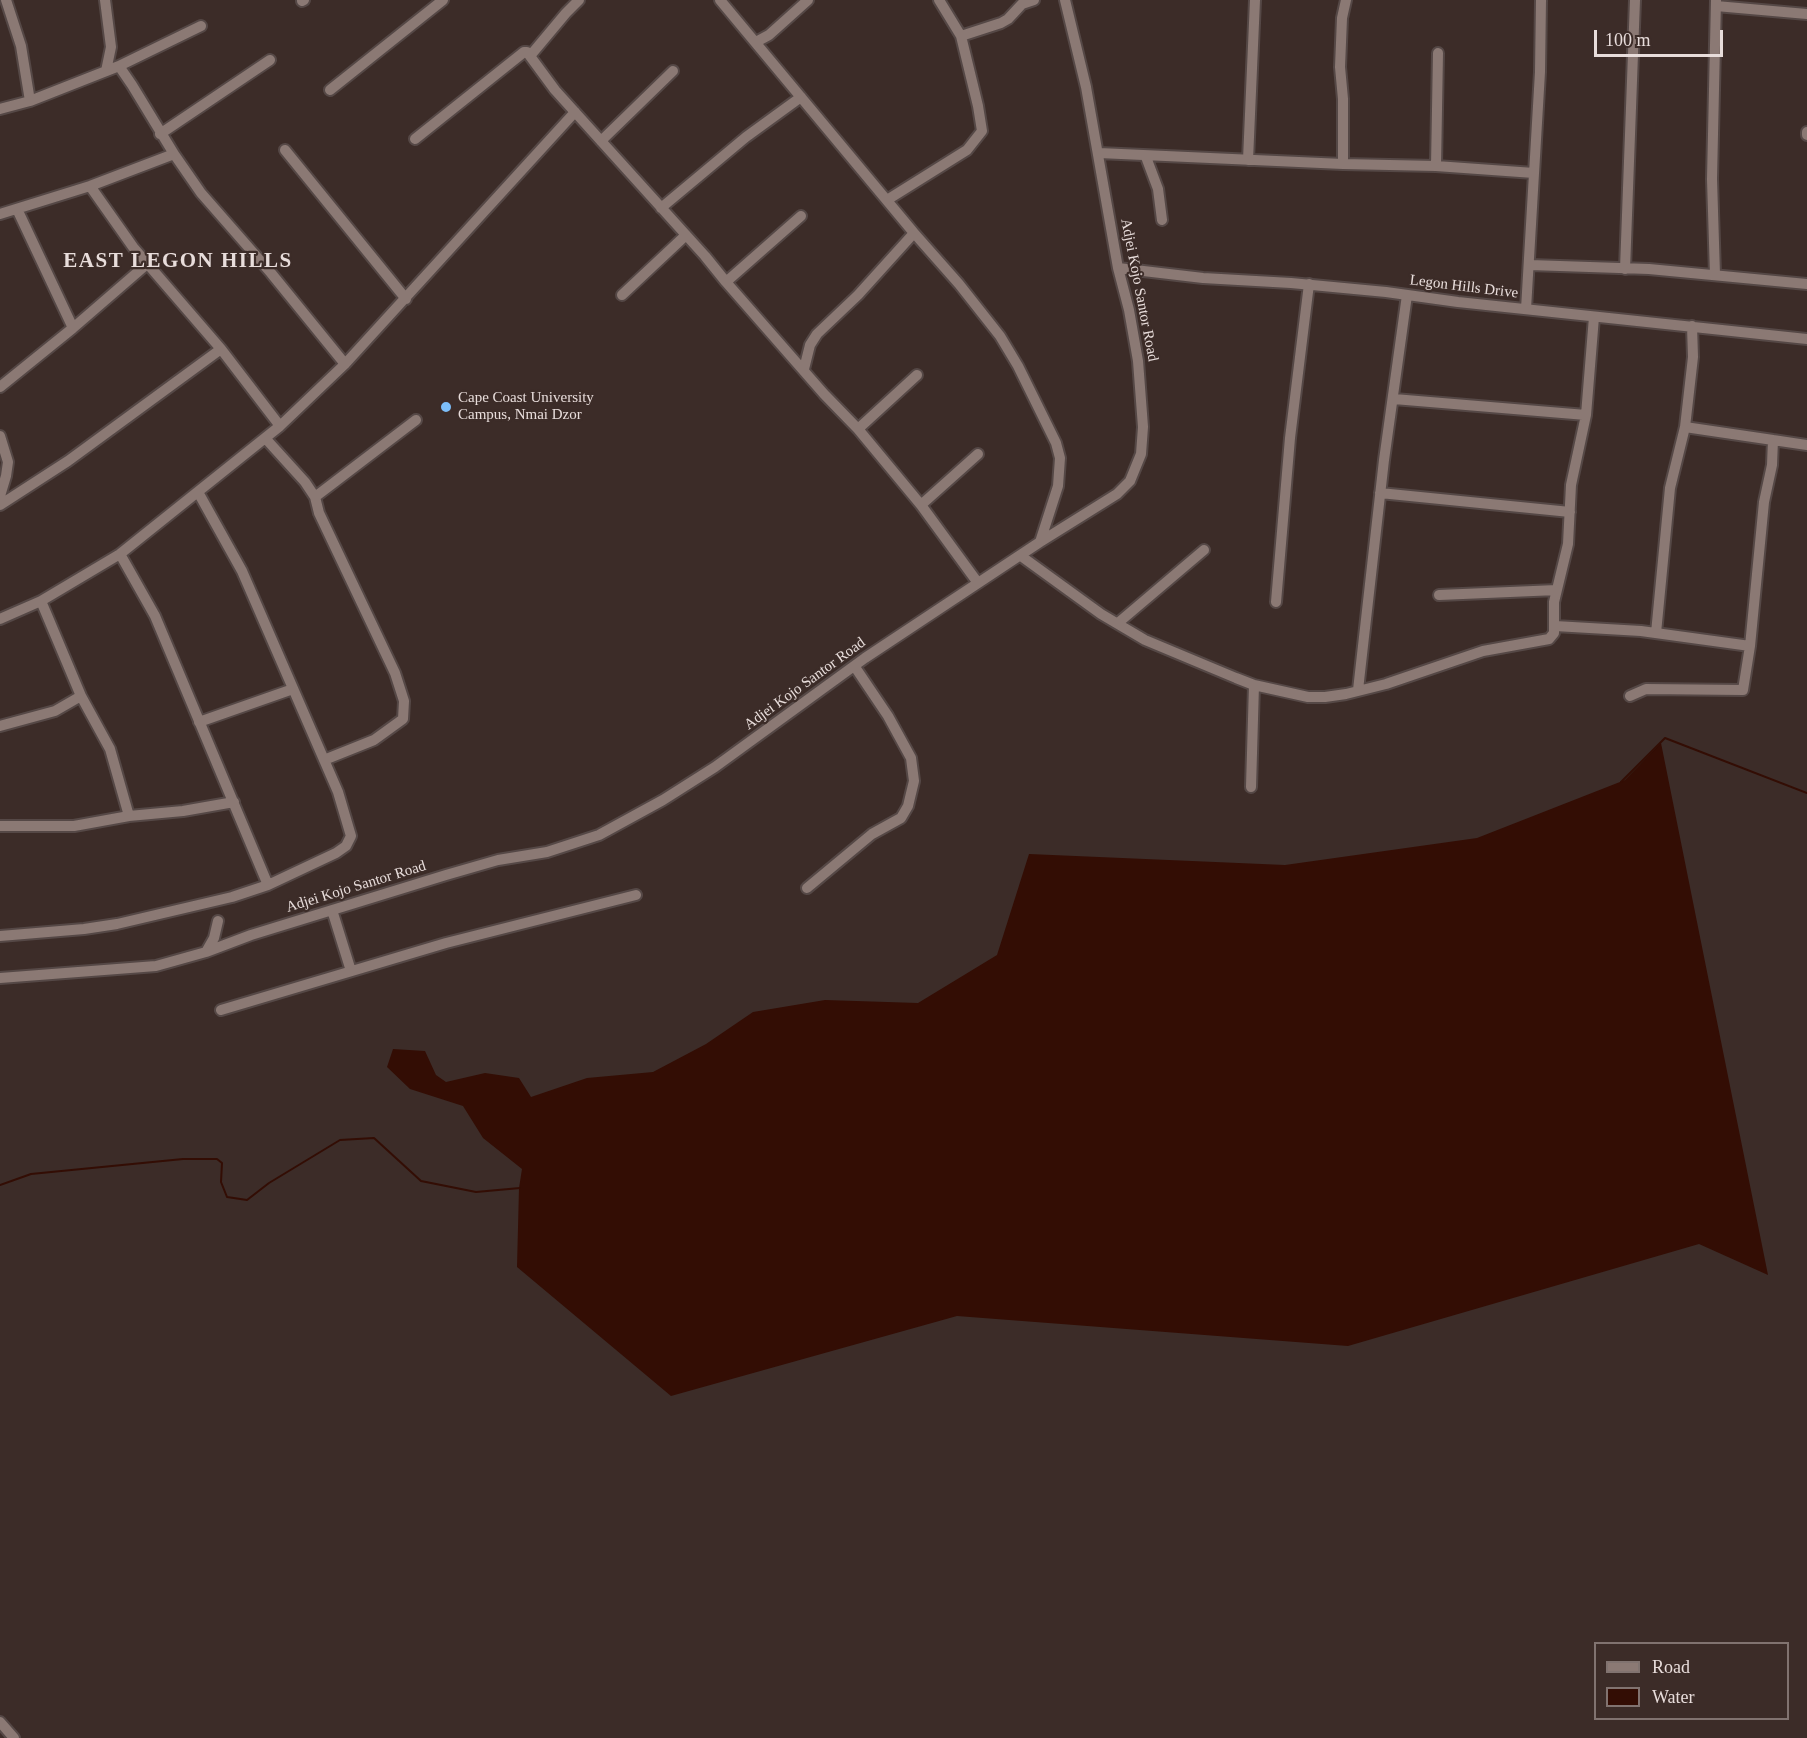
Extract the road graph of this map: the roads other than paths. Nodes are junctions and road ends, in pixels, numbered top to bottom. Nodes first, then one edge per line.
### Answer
1 (6, 0) edge
2 (105, 0) edge
3 (443, 0) edge
4 (579, 0) edge
5 (720, 0) edge
6 (808, 0) edge
7 (939, 0) edge
8 (1034, 0) edge
9 (1065, 0) edge
10 (1255, 0) edge
11 (1346, 0) edge
12 (1541, 0) edge
13 (1635, 0) edge
14 (1716, 3) edge
15 (1807, 14) edge
16 (201, 26) dead end
17 (961, 36) junction
18 (756, 42) junction
19 (1438, 53) dead end
20 (531, 56) junction
21 (270, 60) dead end
22 (119, 66) junction
23 (106, 71) junction
24 (673, 71) dead end
25 (330, 90) dead end
26 (801, 97) junction
27 (30, 101) junction
28 (0, 110) edge
29 (575, 112) junction
30 (160, 134) junction
31 (415, 139) dead end
32 (601, 141) junction
33 (285, 150) dead end
34 (1099, 153) junction
35 (174, 154) junction
36 (1146, 157) junction
37 (1248, 160) junction
38 (1343, 164) junction
39 (1436, 166) junction
40 (1534, 173) junction
41 (90, 186) junction
42 (887, 200) junction
43 (661, 208) junction
44 (17, 209) junction
45 (0, 214) edge
46 (801, 216) dead end
47 (1162, 220) dead end
48 (914, 233) junction
49 (686, 235) junction
50 (147, 264) junction
51 (1530, 265) junction
52 (1118, 268) junction
53 (1625, 269) junction
54 (1715, 275) junction
55 (726, 282) junction
56 (1309, 284) junction
57 (1807, 284) edge
58 (622, 295) dead end
59 (1407, 295) junction
60 (406, 298) junction
61 (1526, 309) junction
62 (1594, 317) junction
63 (1692, 326) junction
64 (74, 328) junction
65 (1807, 338) edge
66 (221, 349) junction
67 (345, 364) junction
68 (804, 369) junction
69 (917, 375) dead end
70 (0, 387) edge
71 (1394, 399) junction
72 (1586, 415) junction
73 (416, 420) dead end
74 (280, 426) junction
75 (1684, 427) junction
76 (858, 429) junction
77 (0, 436) edge
78 (266, 439) junction
79 (1773, 440) junction
80 (1807, 444) edge
81 (978, 454) dead end
82 (198, 492) junction
83 (1380, 493) junction
84 (0, 496) edge
85 (315, 497) junction
86 (921, 504) junction
87 (0, 505) edge
88 (1570, 512) junction
89 (1040, 542) junction
90 (1204, 550) dead end
91 (120, 554) junction
92 (1021, 556) junction
93 (978, 583) junction
94 (1557, 590) junction
95 (1439, 595) dead end
96 (41, 601) junction
97 (1276, 602) dead end
98 (0, 619) edge
99 (1118, 623) junction
100 (1554, 626) junction
101 (1656, 633) junction
102 (1750, 646) junction
103 (855, 667) junction
104 (1254, 685) junction
105 (293, 689) junction
106 (1358, 690) junction
107 (81, 696) junction
108 (1630, 696) dead end
109 (199, 722) junction
110 (0, 726) edge
111 (324, 760) junction
112 (1251, 788) dead end
113 (234, 802) junction
114 (129, 816) junction
115 (0, 826) edge
116 (268, 885) junction
117 (807, 888) dead end
118 (636, 895) dead end
119 (332, 910) junction
120 (218, 921) dead end
121 (0, 936) edge
122 (206, 952) junction
123 (351, 971) junction
124 (0, 978) edge
125 (221, 1010) dead end
126 (0, 1722) edge
127 (14, 1738) edge

1 - 27 street
2 - 23 street
3 - 25 street
4 - 20 street
5 - 18 street
6 - 18 street
7 - 17 street
8 - 17 street
9 - 34 street, Adjei Kojo Santor Road
10 - 37 street
11 - 38 street
12 - 40 street
13 - 53 street
14 - 15 street
14 - 54 street
16 - 22 street
17 - 42 street
18 - 26 street
19 - 39 street
20 - 29 street
20 - 31 street
21 - 30 street
22 - 23 street
22 - 30 street
23 - 27 street
24 - 32 street
26 - 42 street
26 - 43 street
27 - 28 street
29 - 32 street
29 - 60 street
30 - 35 street
32 - 43 street
33 - 60 street
34 - 36 street
34 - 52 street, Adjei Kojo Santor Road
35 - 41 street
35 - 67 street
36 - 37 street
36 - 47 street
37 - 38 street
38 - 39 street
39 - 40 street
40 - 51 street
41 - 44 street
41 - 50 street
42 - 48 street
43 - 49 street
44 - 45 street
44 - 64 street
46 - 55 street
48 - 68 street
48 - 89 street
49 - 55 street
49 - 58 street
50 - 64 street
50 - 66 street
51 - 53 street
51 - 61 street
52 - 56 street, Legon Hills Drive
52 - 89 street, Adjei Kojo Santor Road
53 - 54 street
54 - 57 street
55 - 68 street
56 - 59 street, Legon Hills Drive
56 - 97 street
59 - 61 street, Legon Hills Drive
59 - 71 street
60 - 67 street
61 - 62 street, Legon Hills Drive
62 - 63 street, Legon Hills Drive
62 - 72 street
63 - 65 street, Legon Hills Drive
63 - 75 street
64 - 70 street
66 - 74 street
66 - 87 street
67 - 74 street
68 - 76 street
69 - 76 street
71 - 72 street
71 - 83 street
72 - 88 street
73 - 85 street
74 - 78 street
75 - 79 street
75 - 101 street
76 - 86 street
77 - 84 street
78 - 82 street
78 - 85 street
79 - 80 street
79 - 102 street
81 - 86 street
82 - 91 street
82 - 105 street
83 - 88 street
83 - 106 street
85 - 111 street
86 - 93 street
88 - 94 street
89 - 92 street, Adjei Kojo Santor Road
90 - 99 street
91 - 96 street
91 - 109 street
92 - 93 street, Adjei Kojo Santor Road
92 - 99 street
93 - 103 street, Adjei Kojo Santor Road
94 - 95 street
94 - 100 street
96 - 98 street
96 - 107 street
99 - 104 street
100 - 101 street
100 - 106 street
101 - 102 street
102 - 108 street
103 - 117 street
103 - 119 street, Adjei Kojo Santor Road
104 - 106 street
104 - 112 street
105 - 109 street
105 - 111 street
107 - 110 street
107 - 114 street
109 - 113 street
111 - 116 street
113 - 114 street
113 - 116 street
114 - 115 street
116 - 121 street
118 - 123 street
119 - 122 street, Adjei Kojo Santor Road
119 - 123 street
120 - 122 street
122 - 124 street, Adjei Kojo Santor Road
123 - 125 street
126 - 127 street

